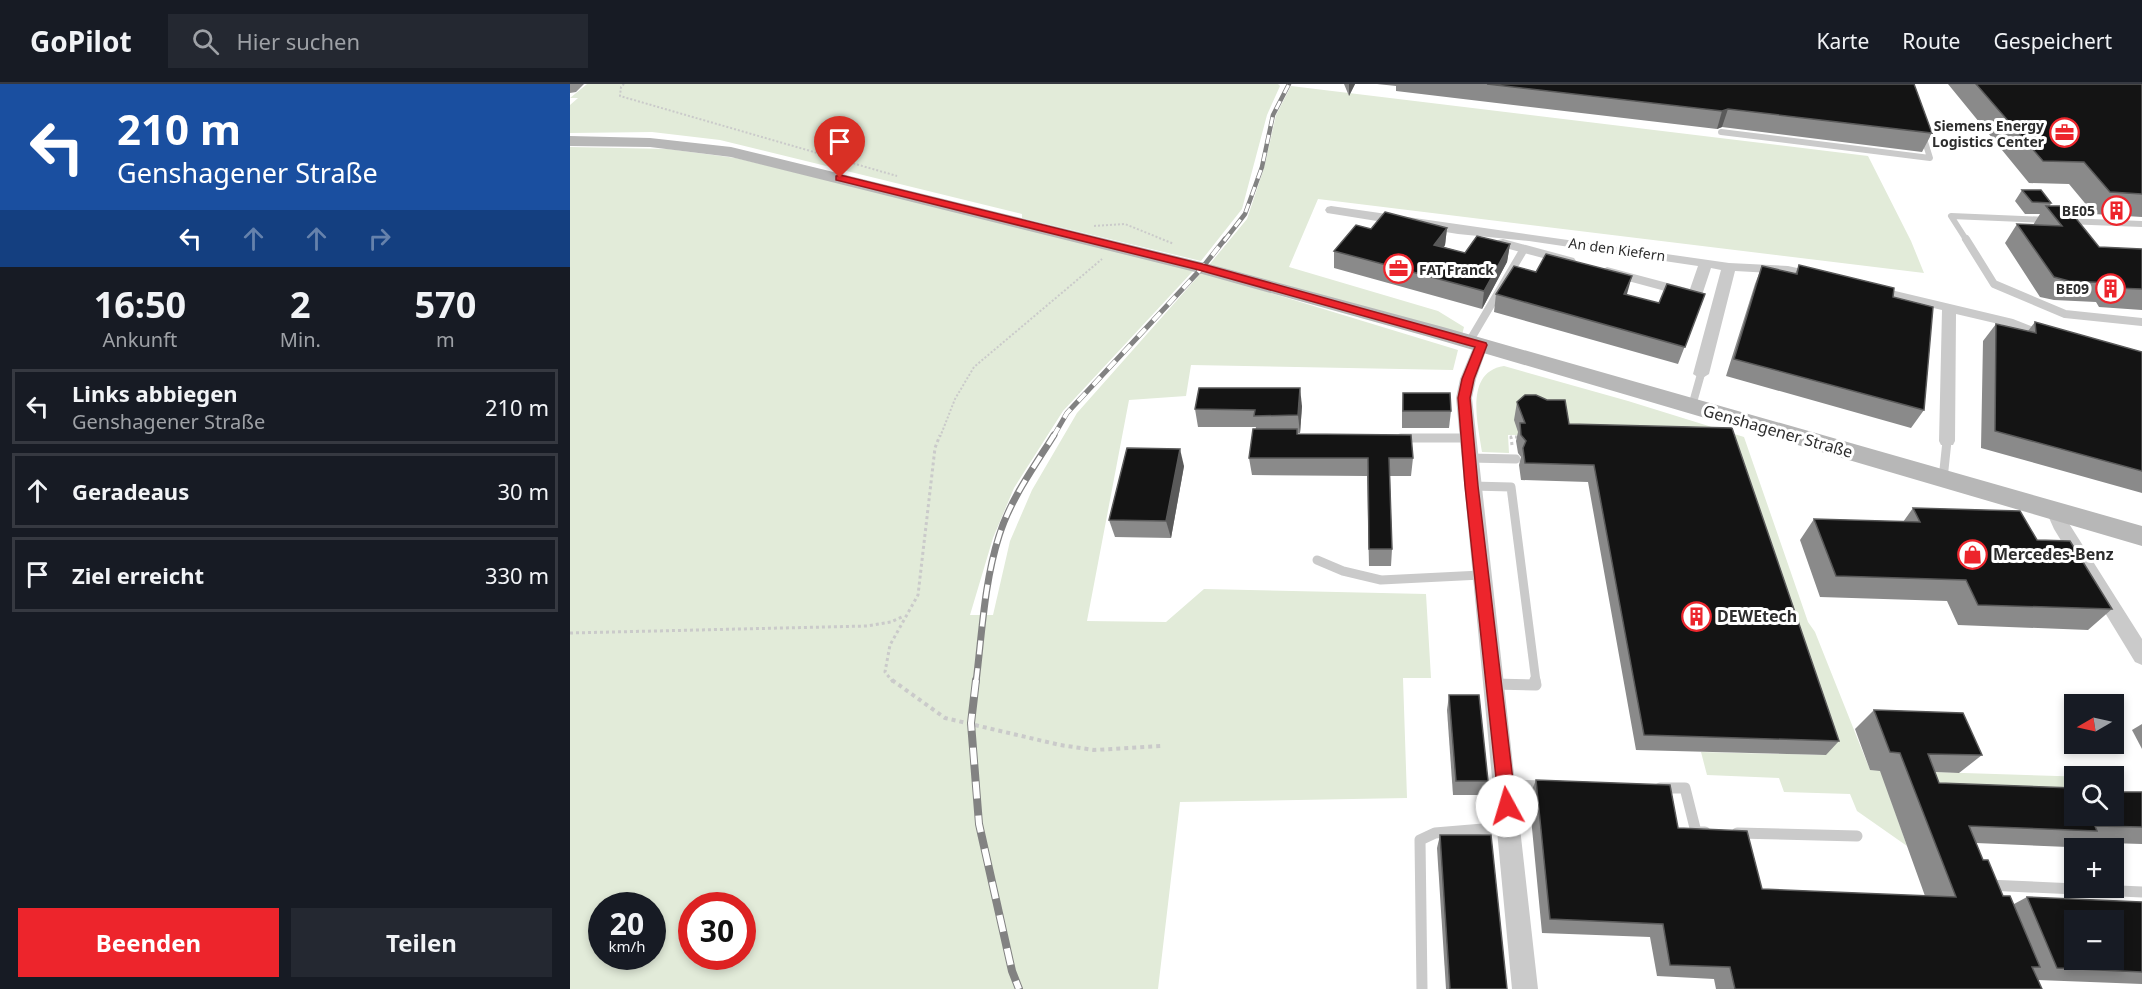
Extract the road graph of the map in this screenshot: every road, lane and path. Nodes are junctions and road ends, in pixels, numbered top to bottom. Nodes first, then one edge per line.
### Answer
1 (575, 84) edge
2 (624, 84) edge
3 (570, 88) edge
4 (1920, 126) edge
5 (1721, 132) dead end
6 (570, 141) edge
7 (906, 179) dead end
8 (1331, 210) dead end
9 (2142, 224) edge
10 (1094, 226) dead end
11 (1526, 243) junction
12 (1117, 247) junction
13 (1706, 262) junction
14 (1729, 267) junction
15 (1834, 280) edge
16 (1857, 286) edge
17 (1949, 307) junction
18 (2142, 322) edge
19 (1475, 343) junction
20 (2059, 343) edge
21 (1701, 374) joint
22 (1692, 406) junction
23 (1522, 437) edge
24 (1396, 438) edge
25 (1947, 441) joint
26 (1468, 448) junction
27 (1515, 459) joint
28 (1943, 479) junction
29 (1472, 486) junction
30 (2055, 511) junction
31 (2142, 536) edge
32 (1317, 560) dead end
33 (1481, 575) junction
34 (905, 615) junction
35 (570, 633) edge
36 (2142, 656) edge
37 (1493, 684) junction
38 (1161, 746) dead end
39 (1505, 785) junction
40 (1562, 786) edge
41 (1652, 788) edge
42 (1509, 827) junction
43 (1857, 836) dead end
44 (2142, 892) edge
45 (1986, 896) edge
46 (1422, 989) edge
47 (1526, 989) edge

1 - 3 highway
2 - 7 path
4 - 5 lane
6 - 12 main road, Genshagener Straße
8 - 11 street, An den Kiefern
9 - 18 lane
10 - 12 path
11 - 13 street, An den Kiefern
11 - 13 street, An den Kiefern
11 - 19 lane
12 - 19 main road, Genshagener Straße
12 - 34 path
13 - 14 street, An den Kiefern
14 - 15 street, An den Kiefern
14 - 21 street
16 - 17 street
17 - 20 street
17 - 25 street
19 - 22 main road, Genshagener Straße
19 - 26 street
21 - 22 lane
22 - 28 main road, Genshagener Straße
23 - 27 path
24 - 26 lane
25 - 28 lane
26 - 27 lane
26 - 29 street
28 - 30 main road, Genshagener Straße
29 - 33 street
29 - 37 lane
30 - 31 main road, Genshagener Straße
30 - 36 street
32 - 33 lane
33 - 37 street
34 - 35 path
34 - 38 path
37 - 39 street
39 - 40 lane
39 - 42 street
41 - 43 lane
42 - 46 lane
42 - 47 street
44 - 45 lane

